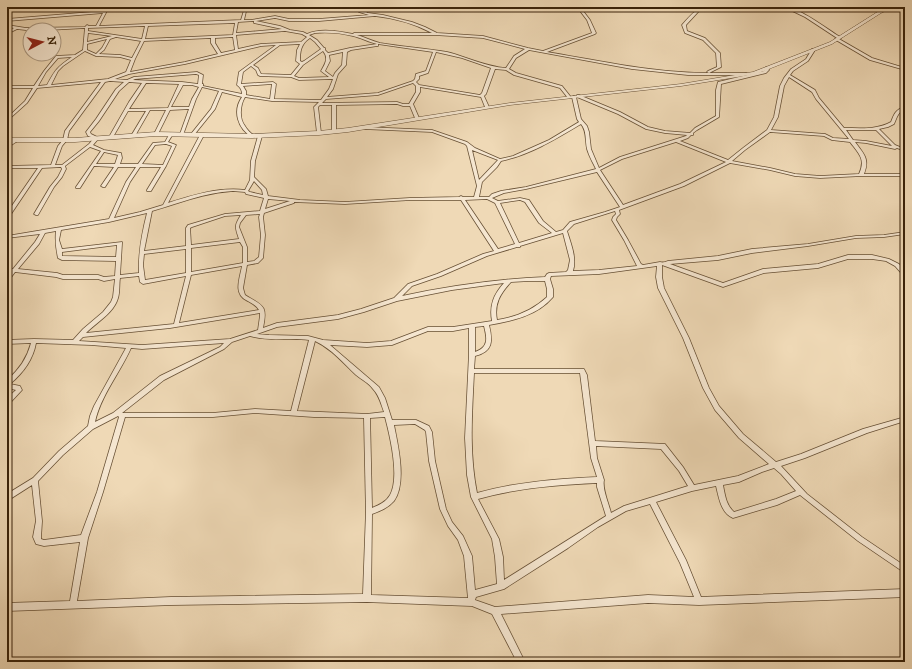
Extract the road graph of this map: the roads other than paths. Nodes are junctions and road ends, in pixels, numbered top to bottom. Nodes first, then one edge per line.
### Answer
1 (108, 7) edge
2 (246, 7) edge
3 (354, 7) edge
4 (578, 7) edge
5 (710, 7) edge
6 (785, 7) edge
7 (889, 8) edge
8 (905, 8) edge
9 (104, 12) junction
10 (374, 15) junction
11 (7, 20) edge
12 (237, 21) junction
13 (242, 21) junction
14 (251, 21) junction
15 (147, 25) junction
16 (7, 26) edge
17 (87, 26) junction
18 (97, 26) junction
19 (16, 28) junction
20 (286, 30) junction
21 (87, 32) junction
22 (7, 33) edge
23 (350, 34) junction
24 (436, 34) junction
25 (234, 35) junction
26 (308, 36) junction
27 (114, 37) junction
28 (213, 37) junction
29 (108, 39) junction
30 (838, 39) junction
31 (143, 40) junction
32 (85, 43) junction
33 (280, 44) junction
34 (300, 44) junction
35 (381, 44) junction
36 (324, 48) junction
37 (350, 49) junction
38 (528, 49) junction
39 (85, 50) junction
40 (813, 50) junction
41 (237, 51) junction
42 (435, 51) junction
43 (543, 52) junction
44 (220, 54) junction
45 (327, 54) junction
46 (96, 55) junction
47 (76, 56) junction
48 (133, 59) junction
49 (305, 62) junction
50 (251, 65) junction
51 (158, 68) junction
52 (493, 68) junction
53 (767, 68) junction
54 (507, 69) junction
55 (905, 69) edge
56 (128, 73) junction
57 (700, 74) junction
58 (746, 74) junction
59 (167, 75) junction
60 (788, 75) junction
61 (156, 76) junction
62 (292, 76) junction
63 (334, 78) junction
64 (106, 80) junction
65 (125, 82) junction
66 (163, 82) junction
67 (414, 82) junction
68 (144, 83) junction
69 (182, 83) junction
70 (201, 85) junction
71 (239, 85) junction
72 (48, 86) junction
73 (418, 86) junction
74 (7, 87) edge
75 (36, 87) junction
76 (221, 90) junction
77 (482, 95) junction
78 (244, 96) junction
79 (573, 97) junction
80 (272, 100) junction
81 (322, 101) junction
82 (334, 104) junction
83 (411, 104) junction
84 (487, 107) junction
85 (191, 108) junction
86 (905, 108) edge
87 (149, 109) junction
88 (169, 109) junction
89 (127, 110) junction
90 (417, 118) junction
91 (7, 120) edge
92 (582, 122) junction
93 (359, 128) junction
94 (876, 128) junction
95 (844, 129) junction
96 (334, 131) junction
97 (769, 131) junction
98 (319, 133) junction
99 (156, 134) junction
100 (171, 134) junction
101 (182, 134) junction
102 (193, 134) junction
103 (692, 134) junction
104 (202, 135) junction
105 (133, 136) junction
106 (252, 136) junction
107 (260, 136) junction
108 (111, 137) junction
109 (97, 138) junction
110 (7, 140) edge
111 (17, 140) junction
112 (65, 140) junction
113 (677, 141) junction
114 (852, 141) junction
115 (166, 143) junction
116 (90, 145) junction
117 (469, 145) junction
118 (7, 147) edge
119 (903, 149) edge
120 (103, 151) junction
121 (500, 160) junction
122 (729, 162) junction
123 (93, 165) junction
124 (116, 165) junction
125 (140, 165) junction
126 (41, 166) junction
127 (53, 166) junction
128 (63, 166) junction
129 (164, 166) junction
130 (7, 167) edge
131 (598, 170) junction
132 (862, 175) junction
133 (905, 175) edge
134 (253, 178) junction
135 (103, 186) dead end
136 (78, 187) dead end
137 (479, 187) junction
138 (149, 190) dead end
139 (246, 191) junction
140 (266, 197) junction
141 (461, 197) junction
142 (476, 198) junction
143 (490, 198) junction
144 (295, 201) junction
145 (497, 202) junction
146 (165, 205) junction
147 (620, 208) junction
148 (150, 211) junction
149 (262, 212) junction
150 (36, 214) dead end
151 (245, 214) junction
152 (7, 216) edge
153 (111, 219) junction
154 (59, 229) junction
155 (44, 231) junction
156 (565, 231) junction
157 (905, 233) edge
158 (556, 234) junction
159 (7, 236) edge
160 (242, 240) junction
161 (518, 246) junction
162 (189, 247) junction
163 (60, 251) junction
164 (497, 251) junction
165 (142, 253) junction
166 (119, 259) junction
167 (245, 264) junction
168 (662, 264) junction
169 (642, 267) junction
170 (7, 270) edge
171 (13, 271) junction
172 (568, 273) junction
173 (140, 274) junction
174 (189, 274) junction
175 (905, 274) edge
176 (116, 278) junction
177 (7, 279) edge
178 (547, 279) junction
179 (510, 281) junction
180 (396, 299) junction
181 (262, 311) junction
182 (495, 322) junction
183 (486, 324) junction
184 (176, 325) junction
185 (472, 326) junction
186 (260, 331) junction
187 (81, 335) junction
188 (251, 335) junction
189 (312, 340) junction
190 (34, 341) junction
191 (230, 341) junction
192 (7, 342) edge
193 (322, 342) junction
194 (74, 343) junction
195 (128, 347) junction
196 (472, 355) junction
197 (472, 371) junction
198 (7, 384) edge
199 (7, 402) edge
200 (293, 414) junction
201 (386, 414) junction
202 (119, 415) junction
203 (367, 416) junction
204 (905, 419) edge
205 (390, 423) junction
206 (91, 428) junction
207 (592, 443) junction
208 (775, 464) junction
209 (35, 480) junction
210 (601, 480) junction
211 (719, 483) junction
212 (692, 488) junction
213 (800, 492) junction
214 (474, 496) junction
215 (7, 498) edge
216 (652, 500) junction
217 (369, 512) junction
218 (609, 516) junction
219 (84, 538) junction
220 (905, 570) edge
221 (501, 586) junction
222 (905, 593) edge
223 (367, 598) junction
224 (472, 598) junction
225 (699, 601) junction
226 (73, 603) junction
227 (7, 607) edge
228 (495, 611) junction
229 (521, 662) edge

1 - 9 street
2 - 13 street
3 - 10 street
4 - 43 street
5 - 57 street
6 - 30 street
7 - 8 street
7 - 30 street
9 - 11 street
9 - 18 street
10 - 14 street
10 - 24 street
12 - 13 street
12 - 15 street
12 - 25 street
13 - 14 street
14 - 20 street
15 - 18 street
15 - 31 street
16 - 19 street
17 - 18 street
17 - 19 street
17 - 21 street
19 - 22 street
20 - 25 street
20 - 26 street
21 - 27 street
21 - 32 street
23 - 24 street
23 - 26 street
23 - 35 street
24 - 38 street
25 - 28 street
25 - 41 street
26 - 34 street
26 - 36 street
27 - 29 street
27 - 31 street
28 - 31 street
28 - 44 street
29 - 32 street
29 - 46 street
30 - 40 street
30 - 55 street
31 - 48 street
32 - 39 street
33 - 34 street
33 - 41 street
33 - 50 street
34 - 49 street
35 - 37 street
35 - 42 street
36 - 45 street
36 - 49 street
37 - 45 street
37 - 63 street
38 - 43 street
38 - 54 street
39 - 46 street
39 - 47 street
40 - 53 street
40 - 60 street
41 - 44 street
42 - 52 street
42 - 67 street
43 - 57 street
44 - 51 street
45 - 63 street
46 - 48 street
47 - 72 street
47 - 75 street
48 - 56 street
49 - 62 street
50 - 62 street
50 - 71 street
51 - 56 street
51 - 61 street
52 - 54 street
52 - 77 street
53 - 58 street
53 - 103 street
54 - 79 street
56 - 64 street
57 - 58 street
58 - 79 street
59 - 61 street
59 - 66 street
59 - 70 street
60 - 95 street
60 - 97 street
61 - 65 street
62 - 63 street
63 - 81 street
64 - 65 street
64 - 72 street
64 - 112 street
65 - 68 street
65 - 109 street
66 - 68 street
66 - 69 street
67 - 73 street
67 - 81 street
68 - 89 street
69 - 70 street
69 - 88 street
70 - 76 street
70 - 85 street
71 - 78 street
71 - 80 street
72 - 75 street
73 - 77 street
73 - 83 street
74 - 75 street
75 - 91 street
76 - 78 street
76 - 102 street
77 - 84 street
78 - 80 street
78 - 106 street
79 - 84 street
79 - 92 street
79 - 103 street
80 - 81 street
81 - 82 street
81 - 98 street
82 - 83 street
82 - 96 street
83 - 90 street
84 - 90 street
85 - 88 street
85 - 101 street
86 - 94 street
87 - 88 street
87 - 89 street
87 - 105 street
88 - 99 street
89 - 108 street
90 - 93 street
92 - 121 street
92 - 131 street
93 - 96 street
93 - 117 street
94 - 95 street
94 - 119 street
95 - 114 street
96 - 98 street
97 - 114 street
97 - 122 street
98 - 107 street
99 - 100 street
99 - 105 street
100 - 101 street
100 - 115 street
101 - 102 street
102 - 104 street
103 - 113 street
104 - 106 street
104 - 146 street
105 - 108 street
106 - 107 street
107 - 134 street
108 - 109 street
109 - 112 street
109 - 116 street
110 - 111 street
111 - 112 street
111 - 118 street
112 - 127 street
113 - 122 street
113 - 131 street
114 - 119 street
114 - 132 street
115 - 125 street
115 - 129 street
116 - 120 street
116 - 128 street
117 - 121 street
117 - 137 street
120 - 123 street
120 - 124 street
121 - 137 street
122 - 132 street
122 - 147 street
123 - 124 street
123 - 136 street
124 - 125 street
124 - 135 street
125 - 129 street
125 - 153 street
126 - 127 street
126 - 130 street
126 - 152 street
127 - 128 street
128 - 150 street
129 - 138 street
131 - 143 street
131 - 147 street
132 - 133 street
134 - 139 street
134 - 140 street
137 - 142 street
139 - 140 street
139 - 146 street
140 - 144 street
140 - 149 street
141 - 142 street
141 - 144 street
141 - 164 street
142 - 143 street
143 - 145 street
144 - 149 street
145 - 158 street
145 - 161 street
146 - 148 street
147 - 156 street
147 - 169 street
148 - 153 street
148 - 165 street
149 - 151 street
149 - 167 street
151 - 160 street
151 - 162 street
153 - 154 street
154 - 155 street
154 - 163 street
155 - 159 street
155 - 171 street
156 - 158 street
156 - 172 street
157 - 168 street
158 - 161 street
160 - 162 street
160 - 167 street
161 - 164 street
162 - 165 street
162 - 174 street
163 - 166 street
163 - 166 street
164 - 180 street
165 - 173 street
166 - 176 street
167 - 174 street
167 - 181 street
168 - 169 street
168 - 175 street
168 - 208 street
169 - 172 street
170 - 171 street
171 - 176 street
171 - 177 street
172 - 178 street
173 - 174 street
173 - 176 street
174 - 184 street
176 - 187 street
178 - 179 street
178 - 182 street
179 - 180 street
179 - 182 street
180 - 186 street
181 - 184 street
181 - 186 street
182 - 183 street
183 - 185 street
183 - 196 street
184 - 187 street
185 - 193 street
185 - 196 street
186 - 188 street
187 - 194 street
188 - 189 street
188 - 191 street
189 - 193 street
189 - 200 street
190 - 192 street
190 - 194 street
190 - 198 street
191 - 195 street
191 - 202 street
193 - 201 street
194 - 195 street
195 - 206 street
196 - 197 street
197 - 207 street
197 - 214 street
198 - 199 street
200 - 202 street
200 - 203 street
201 - 203 street
201 - 205 street
202 - 206 street
202 - 219 street
203 - 217 street
204 - 208 street
205 - 217 street
205 - 224 street
206 - 209 street
207 - 210 street
207 - 212 street
208 - 211 street
208 - 213 street
209 - 215 street
209 - 219 street
210 - 214 street
210 - 218 street
211 - 212 street
211 - 213 street
212 - 216 street
213 - 220 street
214 - 221 street
216 - 218 street
216 - 225 street
217 - 223 street
218 - 221 street
219 - 226 street
221 - 224 street
222 - 225 street
223 - 224 street
223 - 226 street
224 - 228 street
225 - 228 street
226 - 227 street
228 - 229 street

